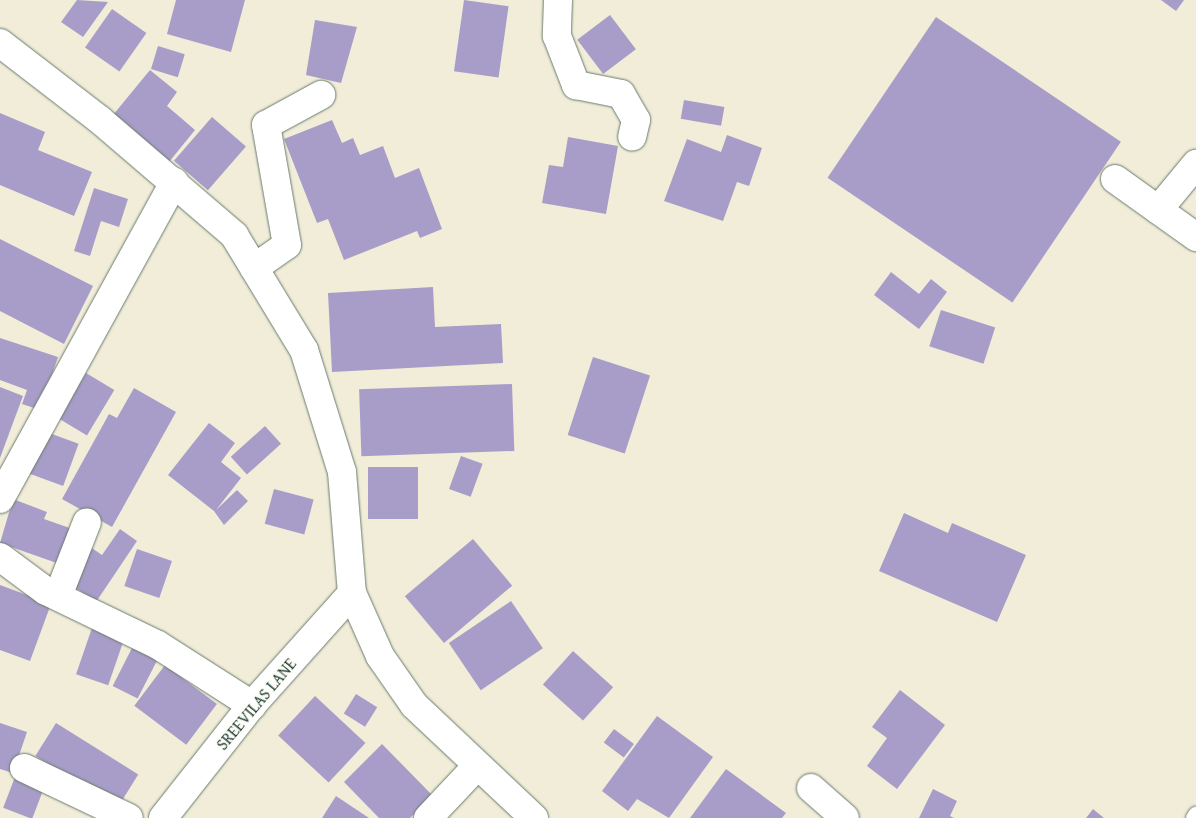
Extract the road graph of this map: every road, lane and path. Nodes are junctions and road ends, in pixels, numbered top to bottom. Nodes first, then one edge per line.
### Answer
1 (558, 0) edge
2 (0, 43) edge
3 (321, 95) dead end
4 (632, 137) dead end
5 (1196, 164) edge
6 (1115, 179) dead end
7 (174, 182) junction
8 (1158, 210) junction
9 (1196, 237) edge
10 (254, 268) junction
11 (0, 499) edge
12 (86, 522) dead end
13 (0, 557) edge
14 (352, 593) junction
15 (58, 596) junction
16 (252, 705) junction
17 (477, 766) junction
18 (24, 768) dead end
19 (811, 788) dead end
20 (129, 818) edge
21 (163, 818) edge
22 (428, 818) edge
23 (534, 818) edge
24 (845, 818) edge

1 - 4 street
2 - 7 street
3 - 10 street
5 - 8 street
6 - 8 street
7 - 10 street
7 - 11 street
8 - 9 street
10 - 14 street
12 - 15 street
13 - 15 street
14 - 16 street, SREEVILAS LANE
14 - 17 street
15 - 16 street
16 - 21 street, SREEVILAS LANE
17 - 22 street
17 - 23 street
18 - 20 street
19 - 24 street

